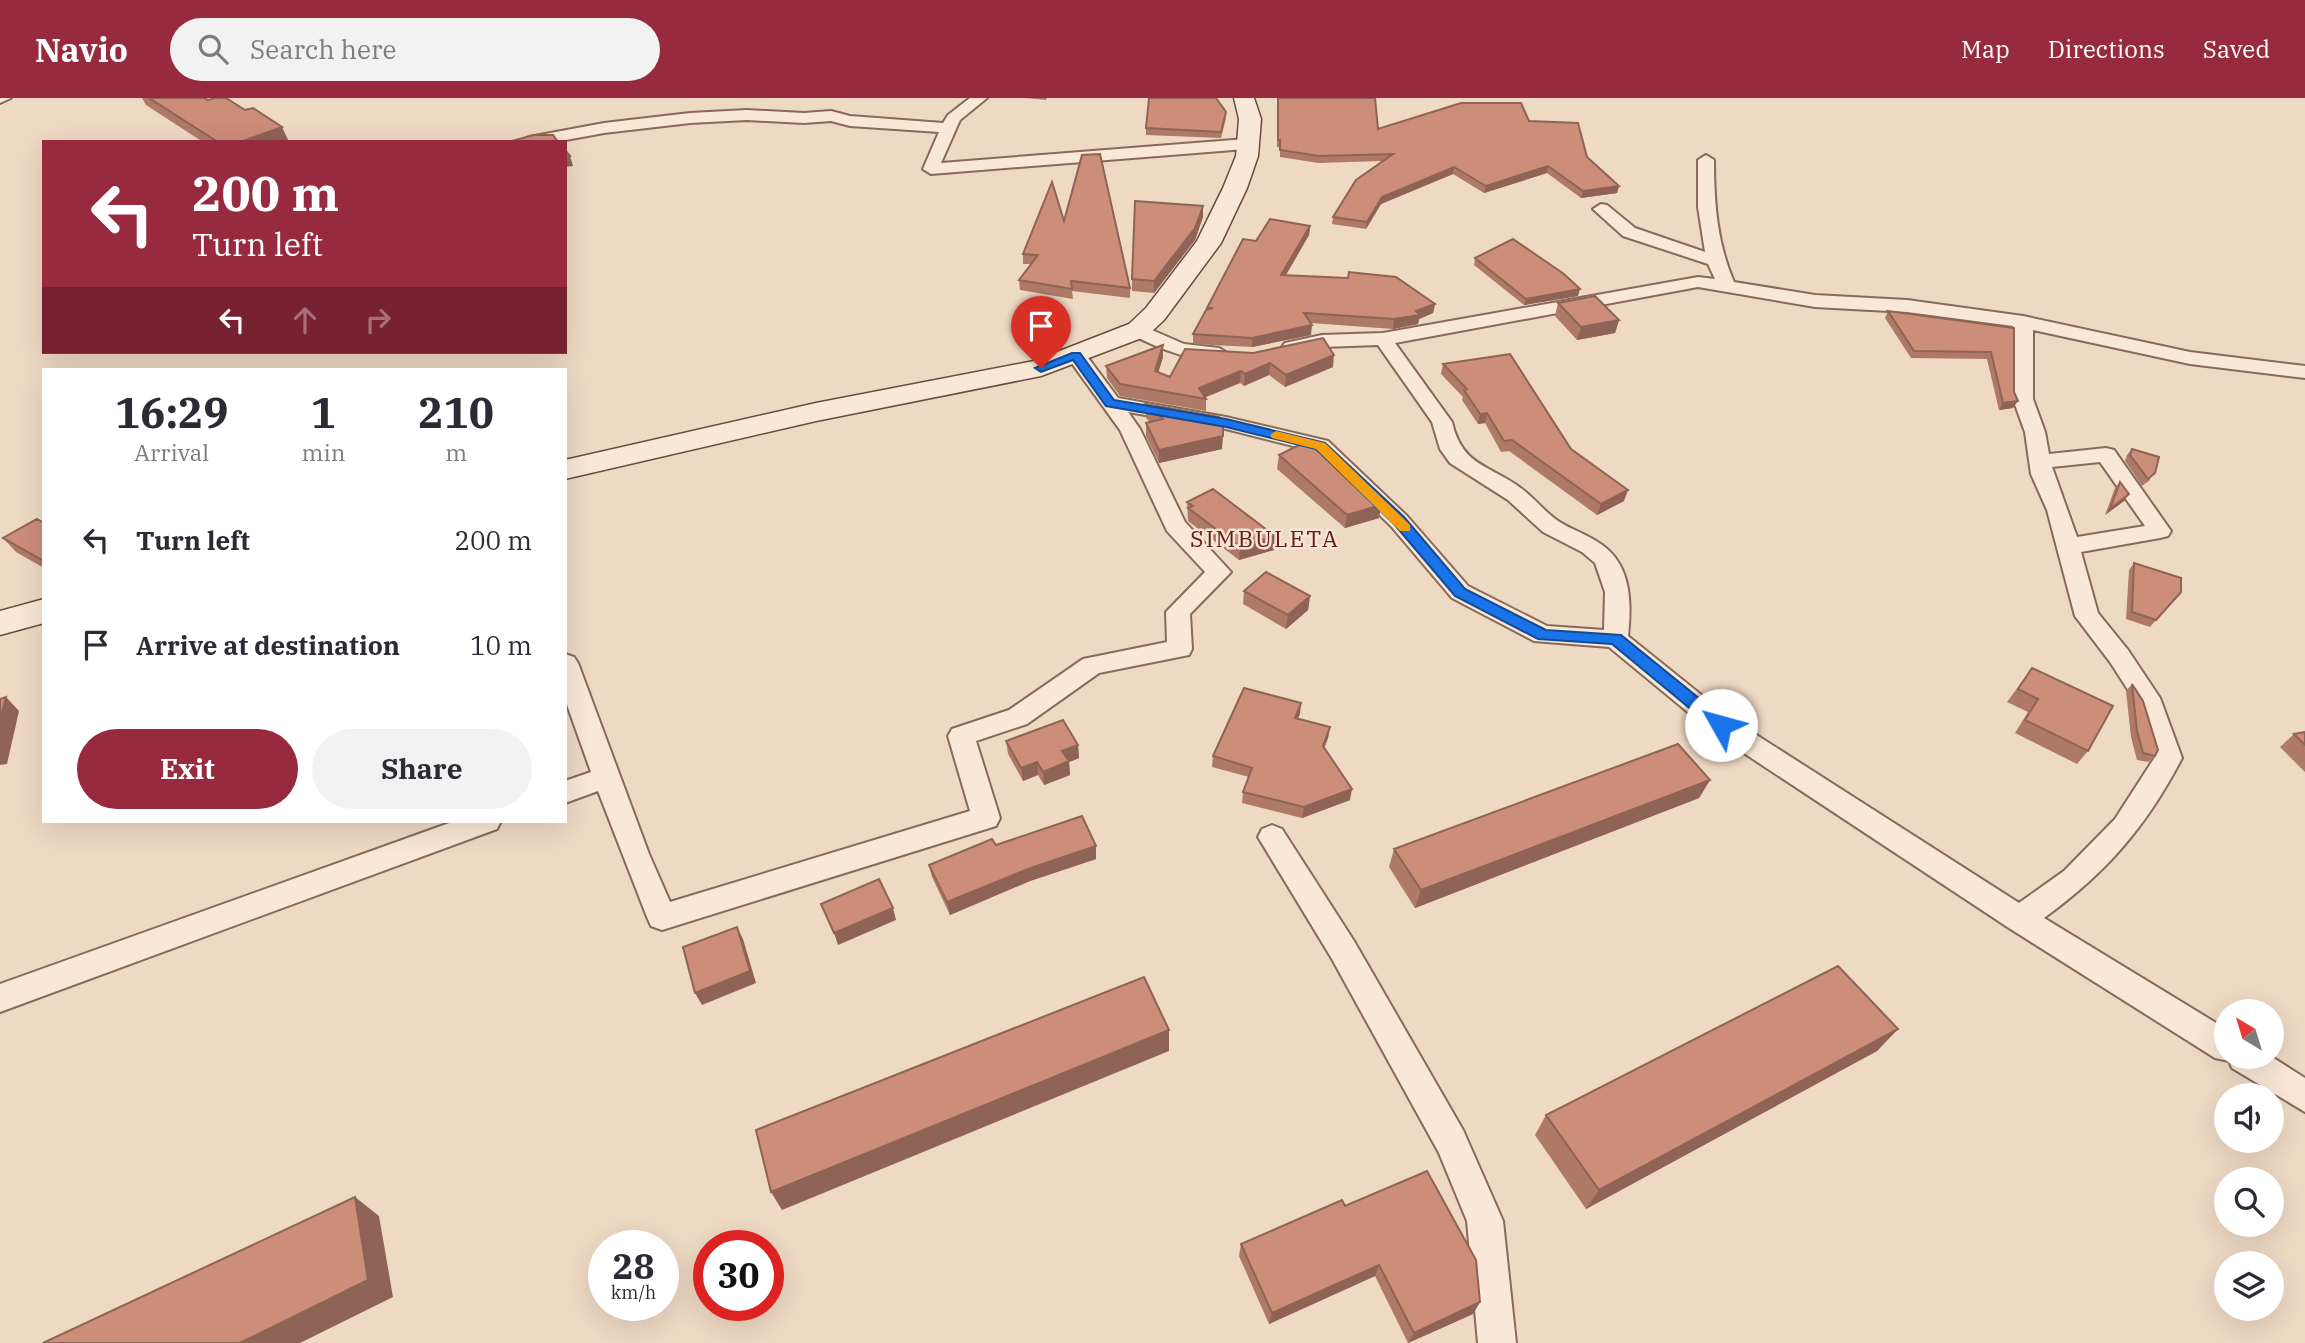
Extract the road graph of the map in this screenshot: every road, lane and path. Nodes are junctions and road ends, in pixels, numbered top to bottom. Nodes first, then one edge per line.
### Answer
1 (980, 98) edge
2 (1244, 98) edge
3 (948, 128) junction
4 (540, 140) edge
5 (1246, 144) junction
6 (1706, 160) dead end
7 (1601, 209) dead end
8 (1716, 261) junction
9 (1727, 287) junction
10 (2023, 322) junction
11 (1138, 330) junction
12 (1382, 339) junction
13 (1275, 351) edge
14 (1076, 355) junction
15 (1238, 355) edge
16 (2305, 372) edge
17 (1110, 403) junction
18 (2040, 462) junction
19 (567, 470) edge
20 (2068, 546) junction
21 (42, 612) edge
22 (0, 623) edge
23 (1615, 639) junction
24 (567, 668) edge
25 (607, 777) junction
26 (567, 791) edge
27 (481, 823) edge
28 (1272, 837) dead end
29 (2020, 919) junction
30 (0, 998) edge
31 (2214, 1040) edge
32 (2263, 1069) edge
33 (2302, 1092) edge
34 (1497, 1343) edge

1 - 3 street
2 - 5 street
3 - 4 street
3 - 5 street
5 - 11 street
6 - 8 street
7 - 8 street
8 - 9 street
9 - 10 street
9 - 12 street
10 - 16 street
10 - 18 street
11 - 14 street
11 - 15 street
12 - 13 street
12 - 23 street
14 - 17 street
14 - 19 street
17 - 23 street
17 - 25 street
18 - 20 street
18 - 20 street
20 - 29 street
21 - 22 street
23 - 29 street
24 - 25 street
25 - 26 street
27 - 30 street
28 - 34 street
29 - 31 street
32 - 33 street

